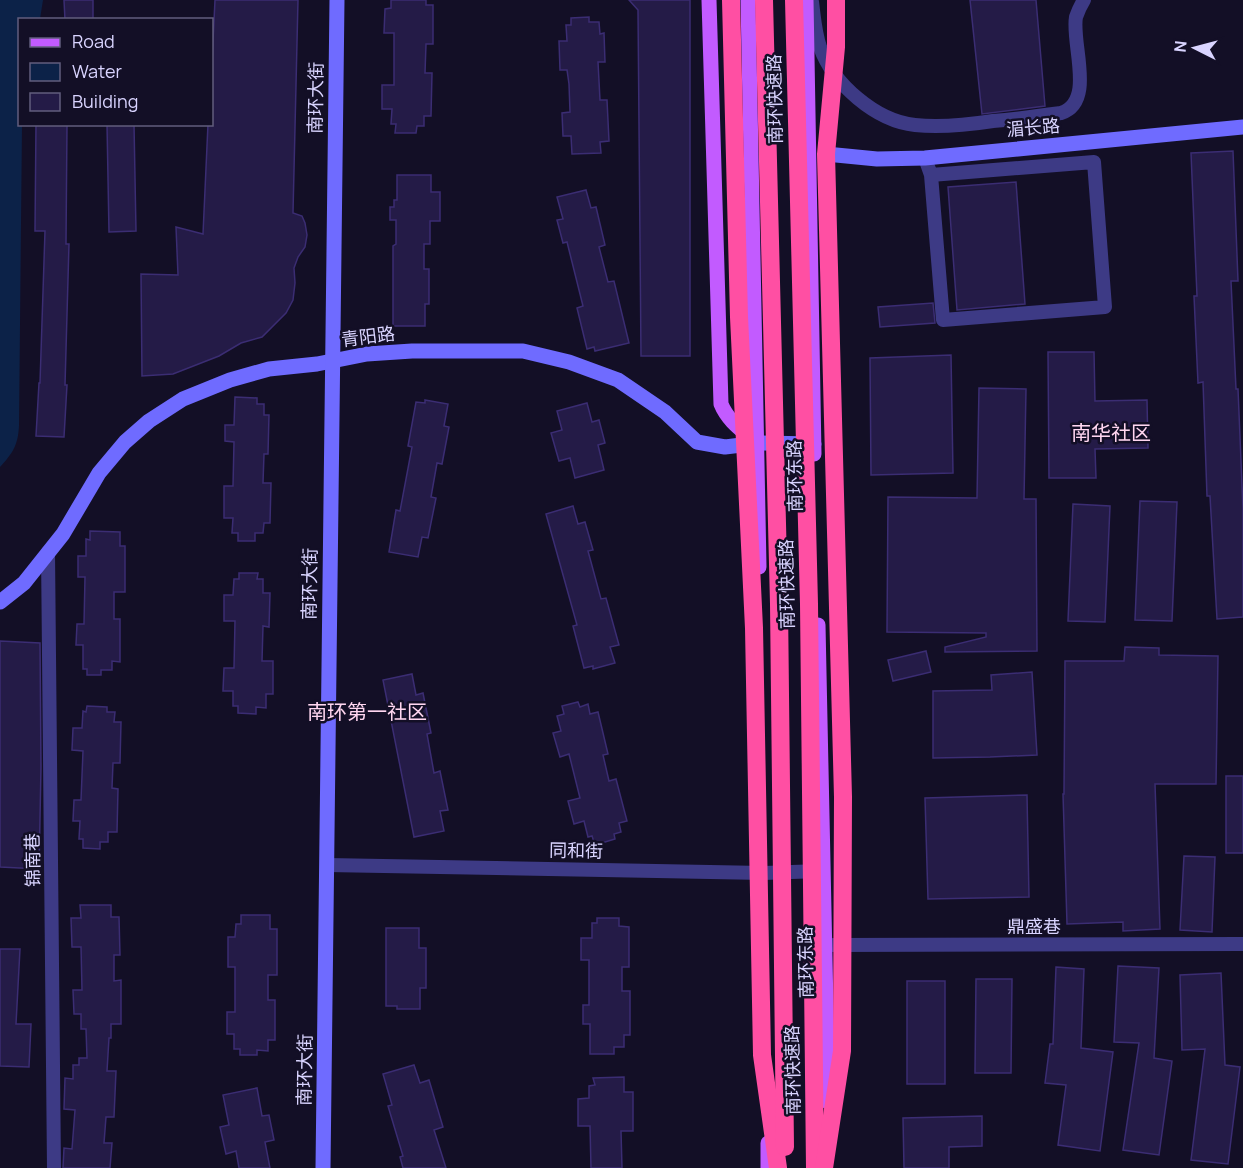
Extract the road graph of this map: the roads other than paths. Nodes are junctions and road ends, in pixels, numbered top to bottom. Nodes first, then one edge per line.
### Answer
1 (337, 0) edge
2 (710, 0) edge
3 (731, 0) edge
4 (748, 0) edge
5 (764, 0) edge
6 (794, 0) edge
7 (806, 0) edge
8 (812, 0) edge
9 (836, 0) edge
10 (1084, 0) edge
11 (1243, 127) edge
12 (826, 154) junction
13 (925, 158) junction
14 (931, 176) junction
15 (332, 361) junction
16 (758, 443) junction
17 (814, 444) junction
18 (48, 552) junction
19 (0, 602) edge
20 (820, 738) junction
21 (327, 865) junction
22 (824, 871) junction
23 (764, 873) junction
24 (1243, 944) edge
25 (825, 945) junction
26 (54, 1168) edge
27 (323, 1168) edge
28 (768, 1168) edge
29 (778, 1168) edge
30 (785, 1168) edge
31 (815, 1168) edge
32 (824, 1168) edge
33 (829, 1168) edge

1 - 15 street, 南环大街
2 - 16 main road
3 - 29 highway
4 - 16 main road, 南环东路
5 - 30 highway, 南环快速路
6 - 31 highway, 南环快速路
7 - 17 main road, 南环东路
8 - 10 street
9 - 12 highway
11 - 13 street, 湄长路
12 - 13 street, 湄长路
12 - 20 main road
12 - 32 highway
13 - 14 street
14 - 14 street
15 - 16 street, 青阳路
15 - 18 street, 青阳路
15 - 21 street, 南环大街
16 - 17 street, 青阳路
16 - 23 main road, 南环东路
17 - 20 main road, 南环东路
18 - 19 street, 青阳路
18 - 26 street, 锦南巷
20 - 22 main road, 南环东路
21 - 23 street, 同和街
21 - 27 street, 南环大街
22 - 23 street, 同和街
22 - 25 main road, 南环东路
23 - 28 main road, 南环东路
24 - 25 street, 鼎盛巷
25 - 33 main road, 南环东路

